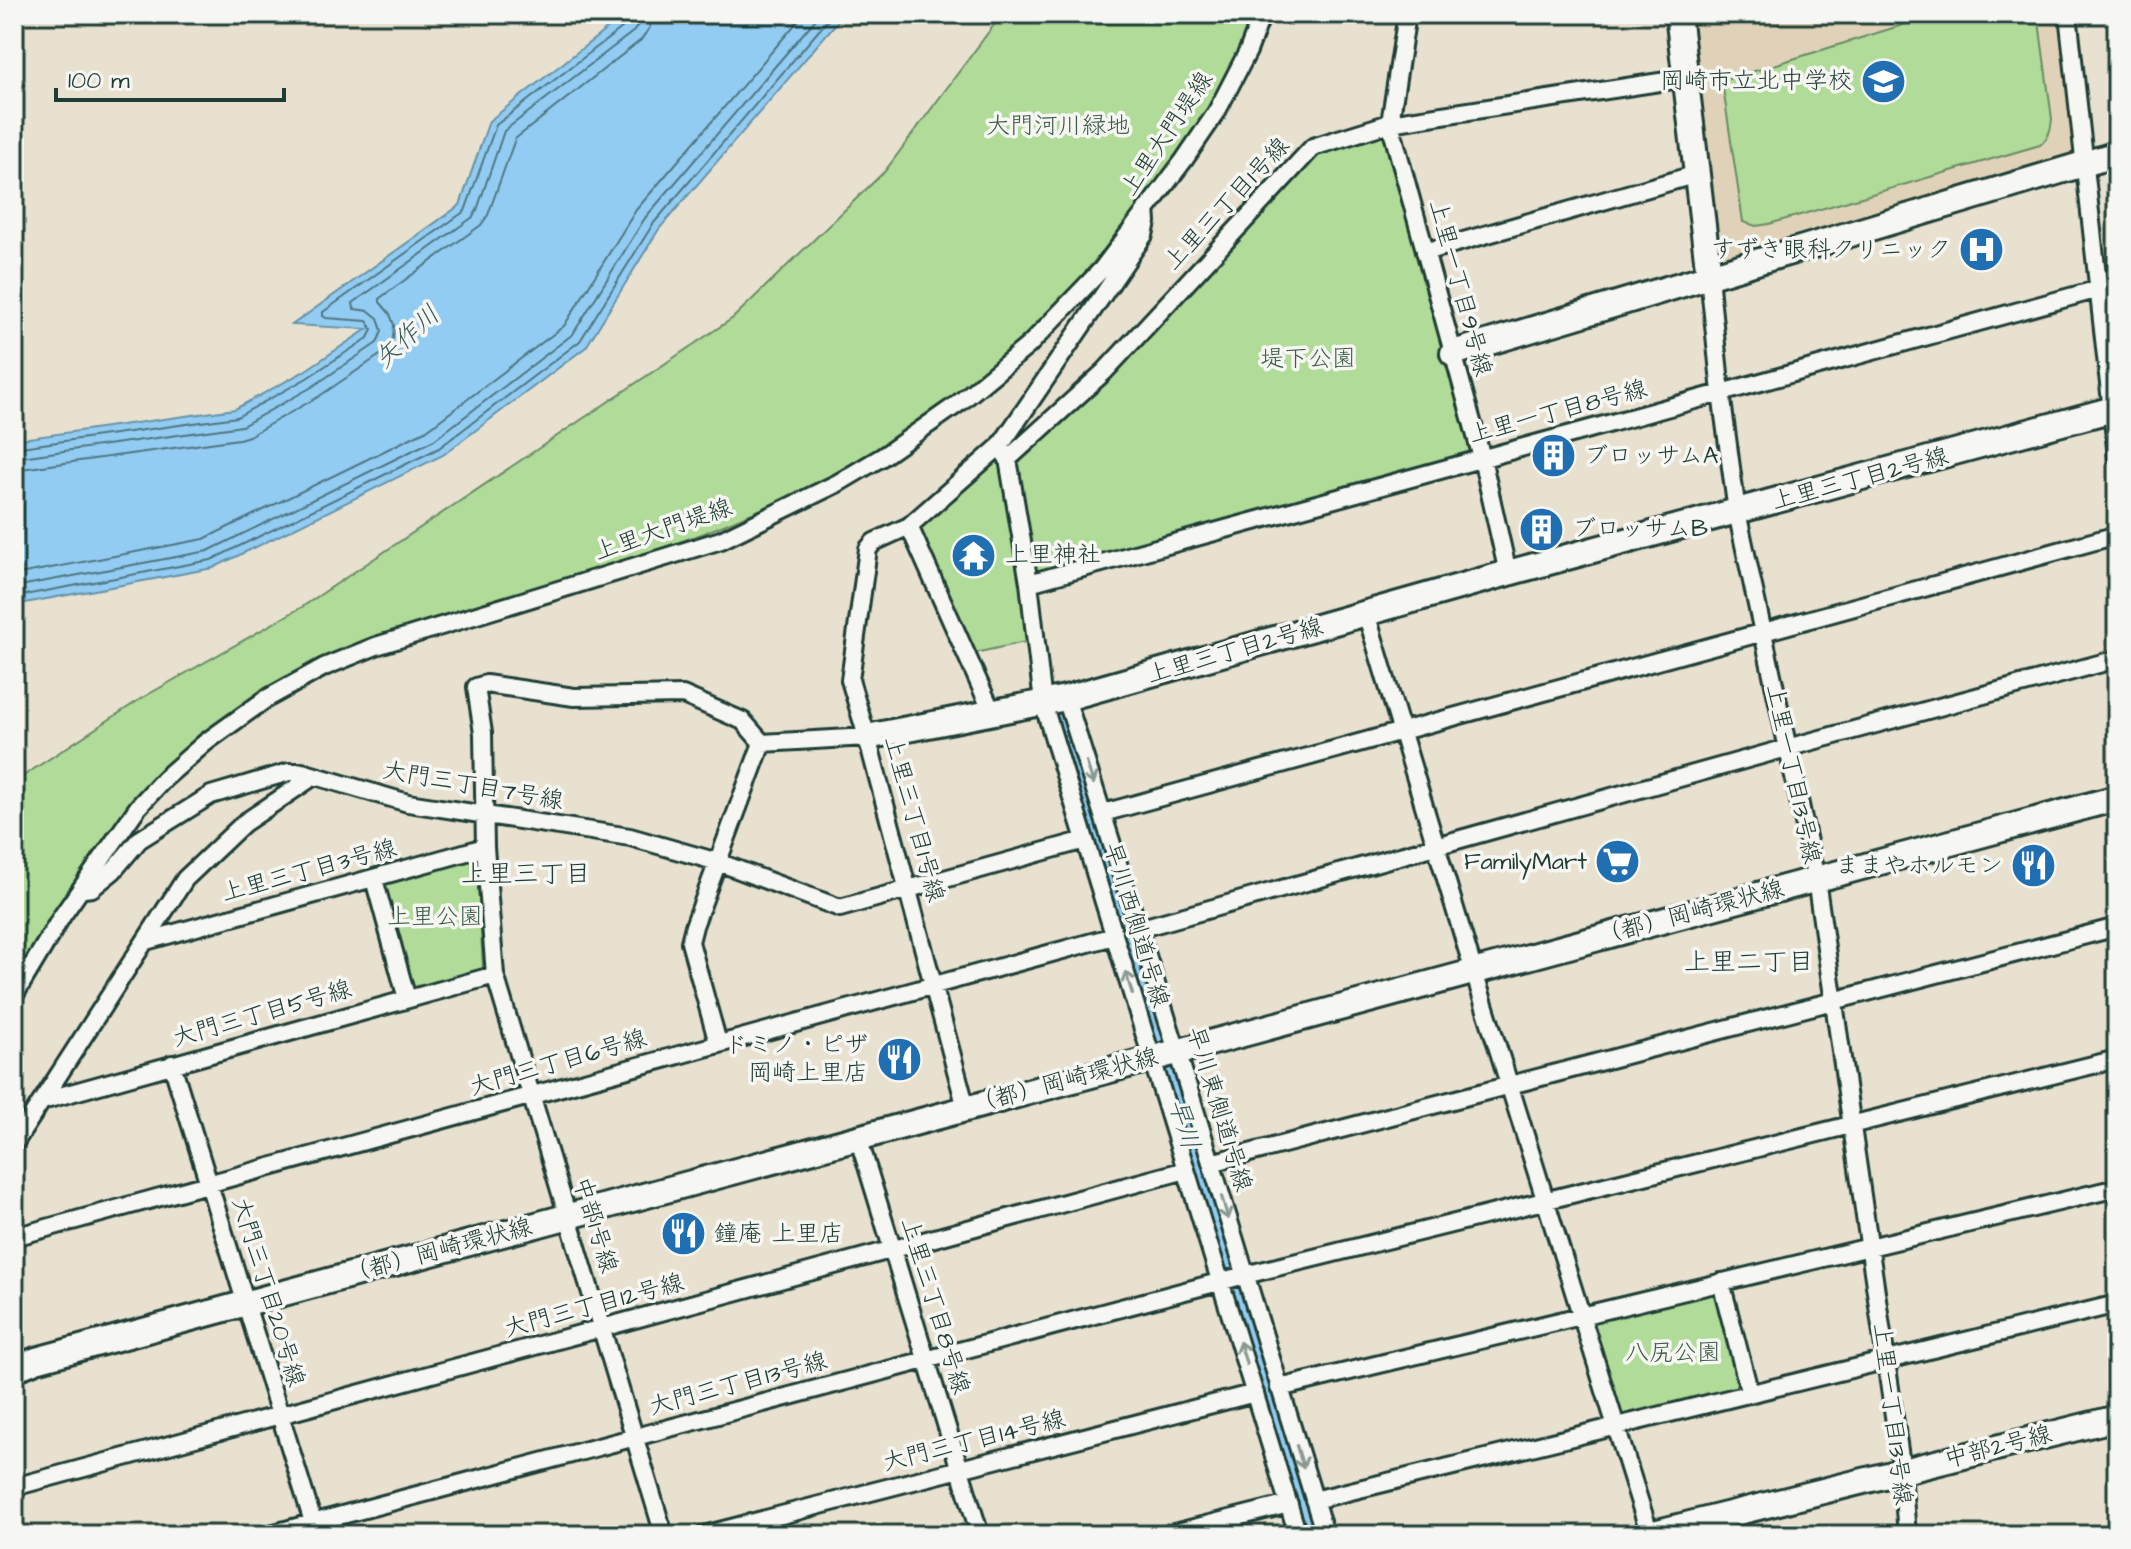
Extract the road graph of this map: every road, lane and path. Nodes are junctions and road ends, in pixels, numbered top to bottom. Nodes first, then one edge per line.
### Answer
1 (1262, 14) edge
2 (1407, 14) edge
3 (1678, 14) edge
4 (2068, 14) edge
5 (1686, 78) junction
6 (1390, 123) junction
7 (2117, 154) edge
8 (2085, 163) junction
9 (1697, 174) junction
10 (1146, 209) junction
11 (1425, 252) junction
12 (1709, 276) junction
13 (2099, 289) junction
14 (1453, 353) junction
15 (1721, 393) junction
16 (2114, 409) edge
17 (1004, 452) junction
18 (2117, 456) edge
19 (1482, 458) junction
20 (1737, 512) junction
21 (909, 526) junction
22 (2117, 535) edge
23 (1508, 573) junction
24 (1029, 583) junction
25 (1366, 613) junction
26 (1762, 632) junction
27 (2117, 659) edge
28 (1054, 701) junction
29 (992, 712) junction
30 (1402, 731) junction
31 (867, 737) junction
32 (762, 743) junction
33 (1787, 748) junction
34 (314, 776) junction
35 (2117, 798) edge
36 (1103, 813) junction
37 (485, 815) junction
38 (1085, 840) junction
39 (1436, 846) junction
40 (485, 847) junction
41 (718, 862) junction
42 (374, 879) junction
43 (1816, 879) junction
44 (82, 889) junction
45 (907, 890) junction
46 (2117, 927) edge
47 (1138, 929) junction
48 (1114, 936) junction
49 (146, 941) junction
50 (1474, 972) junction
51 (495, 975) junction
52 (933, 985) junction
53 (14, 996) edge
54 (407, 999) junction
55 (1834, 1001) junction
56 (718, 1043) junction
57 (1177, 1051) junction
58 (1151, 1058) junction
59 (2117, 1059) edge
60 (172, 1064) junction
61 (1509, 1085) junction
62 (532, 1095) junction
63 (42, 1101) junction
64 (966, 1108) junction
65 (1852, 1124) junction
66 (858, 1137) junction
67 (14, 1144) edge
68 (1211, 1163) junction
69 (1186, 1170) junction
70 (209, 1184) junction
71 (2117, 1188) edge
72 (1546, 1199) junction
73 (567, 1216) junction
74 (14, 1237) edge
75 (1870, 1247) junction
76 (892, 1250) junction
77 (1245, 1275) junction
78 (1221, 1282) junction
79 (1721, 1282) junction
80 (246, 1303) junction
81 (2117, 1304) edge
82 (1582, 1315) junction
83 (601, 1328) junction
84 (926, 1360) junction
85 (1886, 1360) junction
86 (14, 1369) edge
87 (1279, 1388) junction
88 (1255, 1393) junction
89 (1750, 1394) junction
90 (281, 1415) junction
91 (2117, 1418) edge
92 (1616, 1426) junction
93 (635, 1436) junction
94 (960, 1469) junction
95 (1902, 1471) junction
96 (14, 1487) edge
97 (1314, 1500) junction
98 (1289, 1504) junction
99 (316, 1529) edge
100 (267, 1535) edge
101 (664, 1535) edge
102 (704, 1535) edge
103 (980, 1535) edge
104 (1166, 1535) edge
105 (1298, 1535) edge
106 (1325, 1535) edge
107 (1648, 1535) edge
108 (1907, 1535) edge

1 - 10 street, 上里大門堤線
2 - 6 street, 上里一丁目9号線
3 - 5 street, 上里一丁目13号線
4 - 8 street
5 - 6 street, 上里三丁目1号線
5 - 9 street, 上里一丁目13号線
6 - 11 street, 上里一丁目9号線
6 - 17 street, 上里三丁目1号線
7 - 8 street
8 - 12 street
8 - 13 street
9 - 11 street
9 - 12 street, 上里一丁目13号線
10 - 17 street
10 - 44 street, 上里大門堤線
11 - 14 street, 上里一丁目9号線
12 - 14 street
12 - 15 street, 上里一丁目13号線
13 - 15 street, 上里一丁目8号線
13 - 16 street
14 - 19 street, 上里一丁目9号線
15 - 19 street, 上里一丁目8号線
15 - 20 street, 上里一丁目13号線
16 - 18 street
16 - 20 street, 上里三丁目2号線
17 - 21 street, 上里三丁目1号線
17 - 24 street, 早川西側道1号線
19 - 23 street, 上里一丁目9号線
19 - 24 street, 上里一丁目8号線
20 - 23 street, 上里三丁目2号線
20 - 26 street, 上里一丁目13号線
21 - 29 street
21 - 31 street, 上里三丁目1号線
22 - 26 street
23 - 25 street, 上里三丁目2号線
24 - 28 street, 早川西側道1号線
25 - 28 street, 上里三丁目2号線
25 - 30 street
26 - 30 street
26 - 33 street, 上里一丁目13号線
27 - 33 street
28 - 29 street, 上里三丁目2号線
28 -> 36 street, 早川東側道1号線
28 - 38 street, 早川西側道1号線
29 - 31 street, 上里三丁目2号線
30 - 36 street
30 - 39 street
31 - 32 street, 上里三丁目2号線
31 - 45 street, 上里三丁目1号線
32 - 37 street
32 - 41 street
33 - 39 street
33 - 43 street, 上里一丁目13号線
34 - 37 street, 大門三丁目7号線
34 - 44 street, 大門三丁目7号線
34 - 49 street
35 - 43 street, （都）岡崎環状線
36 - 47 street, 早川東側道1号線
37 - 40 street, 中部1号線
37 - 41 street, 大門三丁目7号線
38 - 45 street, 大門三丁目7号線
38 - 48 street, 早川西側道1号線
39 - 47 street
39 - 50 street
40 - 42 street, 上里三丁目3号線
40 - 51 street, 中部1号線
41 - 45 street, 大門三丁目7号線
41 - 56 street
42 - 49 street, 上里三丁目3号線
42 - 54 street
43 - 50 street, （都）岡崎環状線
43 - 55 street, 上里一丁目13号線
44 - 53 street, 上里大門堤線
45 - 52 street, 上里三丁目1号線
46 - 55 street
47 - 57 street, 早川東側道1号線
48 - 52 street, 大門三丁目6号線
58 -> 48 street, 早川西側道1号線
49 - 63 street
50 - 57 street, （都）岡崎環状線
50 - 61 street
51 - 54 street, 大門三丁目5号線
51 - 62 street, 中部1号線
52 - 56 street, 大門三丁目6号線
52 - 64 street, 上里三丁目1号線
54 - 60 street, 大門三丁目5号線
55 - 61 street
55 - 65 street, 上里一丁目13号線
56 - 62 street, 大門三丁目6号線
57 - 58 street, （都）岡崎環状線
57 - 68 street, 早川東側道1号線
58 - 64 street, （都）岡崎環状線
58 - 69 street, 早川西側道1号線
59 - 65 street, 大門三丁目13号線
60 - 63 street, 大門三丁目5号線
60 - 70 street, 大門三丁目20号線
61 - 68 street
61 - 72 street
62 - 70 street, 大門三丁目6号線
62 - 73 street, 中部1号線
63 - 67 street
64 - 66 street, （都）岡崎環状線
65 - 72 street, 大門三丁目13号線
65 - 75 street, 上里一丁目13号線
66 - 73 street, （都）岡崎環状線
66 - 76 street, 上里三丁目8号線
68 -> 77 street, 早川東側道1号線
69 - 76 street, 大門三丁目12号線
69 - 78 street, 早川西側道1号線
70 - 74 street, 大門三丁目6号線
70 - 80 street, 大門三丁目20号線
71 - 75 street
72 - 77 street, 大門三丁目13号線
72 - 82 street
73 - 80 street, （都）岡崎環状線
73 - 83 street, 中部1号線
75 - 79 street
75 - 85 street, 上里一丁目13号線
76 - 83 street, 大門三丁目12号線
76 - 84 street, 上里三丁目8号線
77 - 78 street, 大門三丁目13号線
77 - 87 street, 早川東側道1号線
78 - 84 street, 大門三丁目13号線
88 -> 78 street, 早川西側道1号線
79 - 82 street
79 - 89 street
80 - 86 street, （都）岡崎環状線
80 - 90 street, 大門三丁目20号線
81 - 85 street
82 - 87 street
82 - 92 street
83 - 90 street, 大門三丁目12号線
83 - 93 street, 中部1号線
84 - 93 street, 大門三丁目13号線
84 - 94 street, 上里三丁目8号線
85 - 89 street
85 - 95 street, 上里一丁目13号線
87 -> 97 street, 早川東側道1号線
88 - 94 street, 大門三丁目14号線
88 - 98 street, 早川西側道1号線
89 - 92 street
90 - 96 street, 大門三丁目12号線
90 - 99 street, 大門三丁目20号線
91 - 95 street, 中部2号線
92 - 97 street
92 - 107 street
93 - 99 street, 大門三丁目13号線
93 - 101 street, 中部1号線
94 - 102 street, 大門三丁目14号線
94 - 103 street, 上里三丁目8号線
95 - 107 street, 中部2号線
95 - 108 street, 上里一丁目13号線
97 - 106 street, 早川東側道1号線
98 - 104 street
98 - 105 street, 早川西側道1号線
99 - 100 street, 大門三丁目13号線

